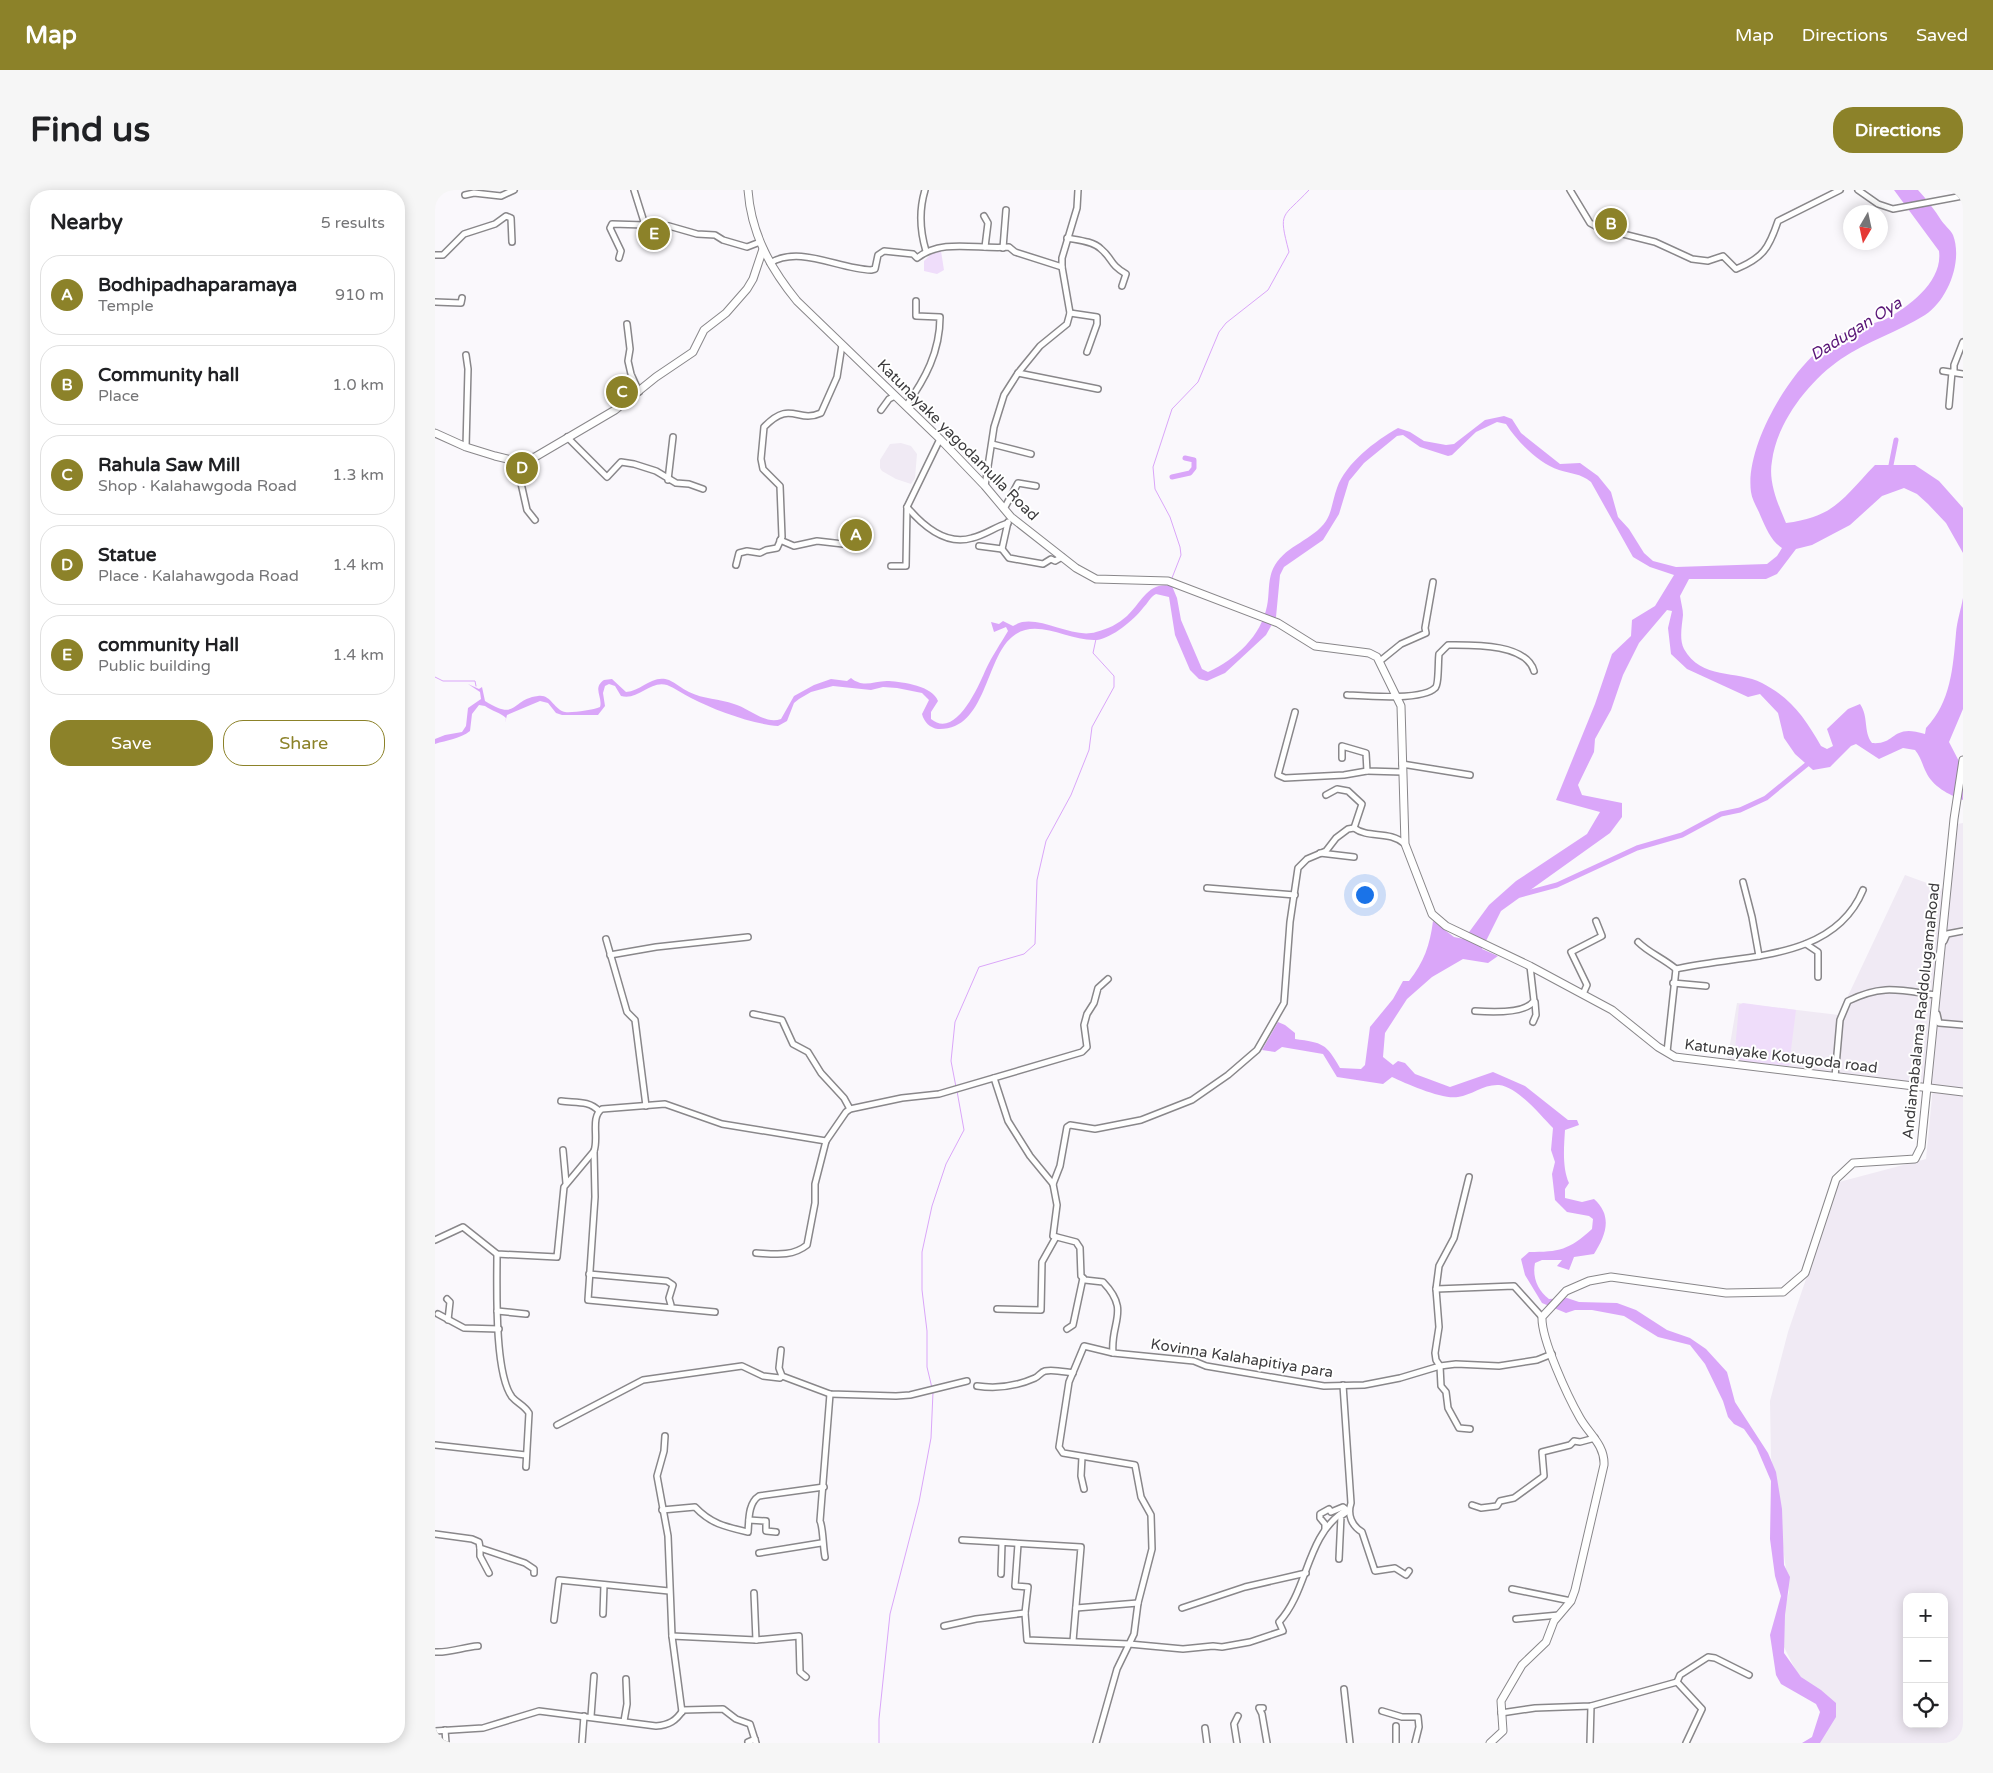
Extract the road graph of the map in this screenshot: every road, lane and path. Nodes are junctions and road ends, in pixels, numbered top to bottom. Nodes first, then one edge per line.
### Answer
1 (495, 190) edge
2 (514, 190) edge
3 (634, 190) edge
4 (748, 190) edge
5 (925, 190) edge
6 (1077, 190) edge
7 (1570, 190) edge
8 (1840, 190) edge
9 (1858, 190) edge
10 (465, 195) dead end
11 (491, 196) junction
12 (1963, 196) edge
13 (1006, 210) dead end
14 (984, 216) dead end
15 (645, 225) junction
16 (1067, 238) junction
17 (512, 242) dead end
18 (761, 246) junction
19 (985, 247) junction
20 (1003, 248) junction
21 (926, 251) junction
22 (435, 255) edge
23 (619, 258) dead end
24 (770, 263) junction
25 (1062, 267) junction
26 (1123, 286) dead end
27 (463, 298) dead end
28 (916, 301) dead end
29 (435, 302) edge
30 (1070, 313) junction
31 (627, 324) dead end
32 (1963, 342) edge
33 (842, 345) junction
34 (1087, 352) dead end
35 (466, 355) dead end
36 (1943, 371) dead end
37 (1953, 372) junction
38 (1018, 373) junction
39 (1963, 374) edge
40 (1098, 389) dead end
41 (639, 392) junction
42 (895, 396) junction
43 (906, 406) junction
44 (1949, 406) dead end
45 (881, 410) dead end
46 (435, 433) edge
47 (567, 437) junction
48 (673, 437) dead end
49 (940, 439) junction
50 (992, 444) junction
51 (466, 447) junction
52 (1031, 454) dead end
53 (517, 461) junction
54 (668, 480) junction
55 (985, 486) junction
56 (1036, 486) dead end
57 (703, 489) dead end
58 (907, 507) junction
59 (1004, 508) junction
60 (535, 520) dead end
61 (1009, 520) junction
62 (780, 540) junction
63 (843, 544) dead end
64 (979, 546) dead end
65 (1002, 549) junction
66 (1062, 557) junction
67 (736, 565) dead end
68 (891, 566) dead end
69 (1433, 582) dead end
70 (1380, 661) junction
71 (1533, 671) dead end
72 (1347, 695) dead end
73 (1399, 698) junction
74 (1295, 712) dead end
75 (1342, 758) dead end
76 (1963, 760) edge
77 (1402, 768) junction
78 (1367, 771) junction
79 (1470, 775) dead end
80 (1327, 795) dead end
81 (1354, 828) junction
82 (1405, 844) junction
83 (1320, 854) junction
84 (1354, 857) dead end
85 (1743, 882) dead end
86 (1207, 888) dead end
87 (1863, 890) dead end
88 (1295, 895) junction
89 (1596, 922) dead end
90 (1963, 931) edge
91 (748, 938) dead end
92 (606, 939) dead end
93 (1638, 942) dead end
94 (1806, 944) junction
95 (610, 955) junction
96 (1759, 956) junction
97 (1531, 966) junction
98 (1676, 969) junction
99 (1818, 977) dead end
100 (1107, 979) dead end
101 (1673, 983) junction
102 (1706, 986) dead end
103 (1583, 994) junction
104 (1935, 995) junction
105 (1535, 1001) junction
106 (1475, 1011) dead end
107 (753, 1014) dead end
108 (1533, 1022) dead end
109 (1963, 1025) edge
110 (1667, 1052) junction
111 (1835, 1077) junction
112 (994, 1078) junction
113 (1928, 1088) junction
114 (1963, 1092) edge
115 (561, 1101) dead end
116 (647, 1106) junction
117 (850, 1109) junction
118 (599, 1111) junction
119 (826, 1141) junction
120 (563, 1150) dead end
121 (594, 1150) junction
122 (1469, 1177) dead end
123 (566, 1183) junction
124 (1053, 1184) junction
125 (1056, 1237) junction
126 (435, 1240) edge
127 (756, 1253) dead end
128 (497, 1254) junction
129 (589, 1274) junction
130 (1083, 1278) junction
131 (1436, 1289) junction
132 (447, 1299) dead end
133 (671, 1305) dead end
134 (997, 1309) dead end
135 (497, 1311) junction
136 (715, 1312) dead end
137 (438, 1314) dead end
138 (526, 1314) dead end
139 (1542, 1317) junction
140 (448, 1320) junction
141 (499, 1329) junction
142 (1067, 1329) dead end
143 (781, 1350) dead end
144 (1113, 1353) junction
145 (1552, 1354) junction
146 (1440, 1366) junction
147 (1073, 1373) junction
148 (782, 1376) junction
149 (967, 1380) dead end
150 (1343, 1385) junction
151 (977, 1386) dead end
152 (830, 1394) junction
153 (557, 1425) dead end
154 (1470, 1430) dead end
155 (665, 1436) dead end
156 (1595, 1438) junction
157 (435, 1445) edge
158 (527, 1456) junction
159 (1082, 1457) junction
160 (526, 1467) dead end
161 (824, 1487) junction
162 (1084, 1489) dead end
163 (1471, 1505) dead end
164 (663, 1510) junction
165 (1346, 1512) junction
166 (749, 1520) junction
167 (776, 1532) dead end
168 (435, 1534) edge
169 (1322, 1537) junction
170 (962, 1540) dead end
171 (821, 1543) junction
172 (1002, 1543) junction
173 (1018, 1544) junction
174 (480, 1548) junction
175 (759, 1553) dead end
176 (825, 1557) dead end
177 (1339, 1559) dead end
178 (1409, 1571) dead end
179 (489, 1573) dead end
180 (534, 1573) dead end
181 (1306, 1573) junction
182 (1001, 1574) dead end
183 (604, 1585) junction
184 (1512, 1589) dead end
185 (669, 1591) junction
186 (754, 1593) dead end
187 (1571, 1601) junction
188 (1138, 1603) junction
189 (1076, 1608) junction
190 (1182, 1608) dead end
191 (1025, 1613) junction
192 (603, 1614) dead end
193 (1559, 1615) junction
194 (1516, 1618) dead end
195 (554, 1620) dead end
196 (944, 1626) dead end
197 (671, 1636) junction
198 (756, 1640) junction
199 (1073, 1641) junction
200 (1129, 1644) junction
201 (478, 1646) dead end
202 (435, 1652) edge
203 (1749, 1675) dead end
204 (594, 1676) dead end
205 (806, 1676) dead end
206 (626, 1678) dead end
207 (1677, 1682) junction
208 (1344, 1689) dead end
209 (1591, 1706) junction
210 (1263, 1708) dead end
211 (1382, 1711) dead end
212 (682, 1712) junction
213 (1500, 1713) junction
214 (584, 1716) junction
215 (591, 1716) junction
216 (1239, 1716) dead end
217 (624, 1721) junction
218 (1396, 1726) dead end
219 (1205, 1728) dead end
220 (445, 1730) junction
221 (435, 1731) edge
222 (756, 1741) edge
223 (748, 1742) edge
224 (446, 1743) edge
225 (582, 1743) edge
226 (1096, 1743) edge
227 (1207, 1743) edge
228 (1237, 1743) edge
229 (1267, 1743) edge
230 (1350, 1743) edge
231 (1396, 1743) edge
232 (1415, 1743) edge
233 (1490, 1743) edge
234 (1590, 1743) edge
235 (1687, 1743) edge

1 - 11 street
2 - 11 street
3 - 15 street
4 - 18 street, Katunayake yagodamulla Road
5 - 21 street
6 - 16 street
7 - 8 street
9 - 12 street
10 - 11 street
13 - 20 street
14 - 19 street
15 - 18 street
15 - 23 street
16 - 25 street
16 - 26 street
17 - 22 street
18 - 24 street, Katunayake yagodamulla Road
18 - 41 street
19 - 20 street
19 - 21 street
20 - 25 street
21 - 24 street
24 - 33 street, Katunayake yagodamulla Road
25 - 30 street
27 - 29 street
28 - 43 street
30 - 34 street
30 - 38 street
31 - 41 street
32 - 37 street
33 - 42 street, Katunayake yagodamulla Road
33 - 62 street
35 - 51 street
36 - 37 street
37 - 39 street
37 - 44 street
38 - 40 street
38 - 50 street
41 - 47 street
42 - 43 street, Katunayake yagodamulla Road
42 - 45 street
43 - 49 street, Katunayake yagodamulla Road
46 - 51 street
47 - 53 street
47 - 54 street
48 - 54 street
49 - 55 street, Katunayake yagodamulla Road
49 - 58 street
50 - 52 street
50 - 55 street
51 - 53 street
53 - 60 street
54 - 57 street
55 - 59 street, Katunayake yagodamulla Road
56 - 59 street
58 - 61 street
58 - 68 street
59 - 61 street, Katunayake yagodamulla Road
61 - 65 street
61 - 66 street, Katunayake yagodamulla Road
62 - 63 street
62 - 67 street
64 - 65 street
65 - 66 street
66 - 70 street, Katunayake yagodamulla Road
69 - 70 street
70 - 73 street, Katunayake Kotugoda road
71 - 73 street
72 - 73 street
73 - 77 street, Katunayake Kotugoda road
74 - 78 street
75 - 78 street
76 - 104 street, Andiamabalama RaddolugamaRoad
77 - 78 street
77 - 79 street
77 - 82 street, Katunayake Kotugoda road
80 - 81 street
81 - 82 street
81 - 83 street
82 - 97 street, Katunayake Kotugoda road
83 - 84 street
83 - 88 street
85 - 96 street
86 - 88 street
87 - 94 street
88 - 124 street
89 - 103 street
90 - 109 street
91 - 95 street
92 - 95 street
93 - 98 street
94 - 96 street
94 - 99 street
95 - 116 street
96 - 98 street
97 - 103 street, Katunayake Kotugoda road
97 - 105 street
98 - 101 street
100 - 112 street
101 - 102 street
101 - 110 street
103 - 110 street, Katunayake Kotugoda road
104 - 111 street
104 - 113 street, Andiamabalama RaddolugamaRoad
105 - 106 street
105 - 108 street
107 - 117 street
110 - 111 street, Katunayake Kotugoda road
111 - 113 street, Katunayake Kotugoda road
112 - 117 street
112 - 124 street
113 - 114 street, Katunayake Kotugoda road
113 - 139 street, Andiamabalama RaddolugamaRoad
115 - 118 street
116 - 118 street
116 - 119 street
117 - 119 street
118 - 121 street
119 - 127 street
120 - 123 street
121 - 123 street
121 - 129 street
122 - 131 street
123 - 128 street
124 - 125 street
125 - 130 street
125 - 134 street
126 - 128 street
128 - 135 street
129 - 133 street
129 - 136 street
130 - 142 street
130 - 144 street
131 - 139 street
131 - 146 street
132 - 140 street
135 - 138 street
135 - 141 street
137 - 140 street
139 - 145 street
140 - 141 street
141 - 158 street
143 - 148 street
144 - 147 street, Kovinna Kalahapitiya para
144 - 150 street, Kovinna Kalahapitiya para
145 - 146 street, Kovinna Kalahapitiya para
145 - 156 street
146 - 150 street, Kovinna Kalahapitiya para
146 - 154 street
147 - 151 street
147 - 159 street
148 - 152 street
148 - 153 street
149 - 152 street
150 - 165 street
152 - 161 street
155 - 164 street
156 - 163 street
156 - 187 street
157 - 158 street
158 - 160 street
159 - 162 street
159 - 188 street
161 - 166 street
161 - 171 street
164 - 166 street
164 - 185 street
165 - 169 street
165 - 169 street
165 - 177 street
165 - 178 street
166 - 167 street
168 - 174 street
169 - 181 street
170 - 172 street
171 - 175 street
171 - 176 street
172 - 173 street
172 - 182 street
173 - 189 street
173 - 191 street
174 - 179 street
174 - 180 street
181 - 190 street
181 - 200 street
183 - 185 street
183 - 192 street
183 - 195 street
184 - 187 street
185 - 197 street
186 - 198 street
187 - 193 street
188 - 189 street
188 - 200 street
189 - 199 street
191 - 196 street
191 - 199 street
193 - 194 street
193 - 213 street
197 - 198 street
197 - 212 street
198 - 205 street
199 - 200 street
200 - 226 street
201 - 202 street
203 - 207 street
204 - 215 street
206 - 217 street
207 - 209 street
207 - 235 street
208 - 230 street
209 - 213 street
209 - 234 street
210 - 229 street
211 - 232 street
212 - 217 street
212 - 222 street
213 - 233 street
214 - 215 street
214 - 220 street
214 - 225 street
215 - 217 street
216 - 228 street
218 - 231 street
219 - 227 street
220 - 221 street
220 - 224 street
222 - 223 street

